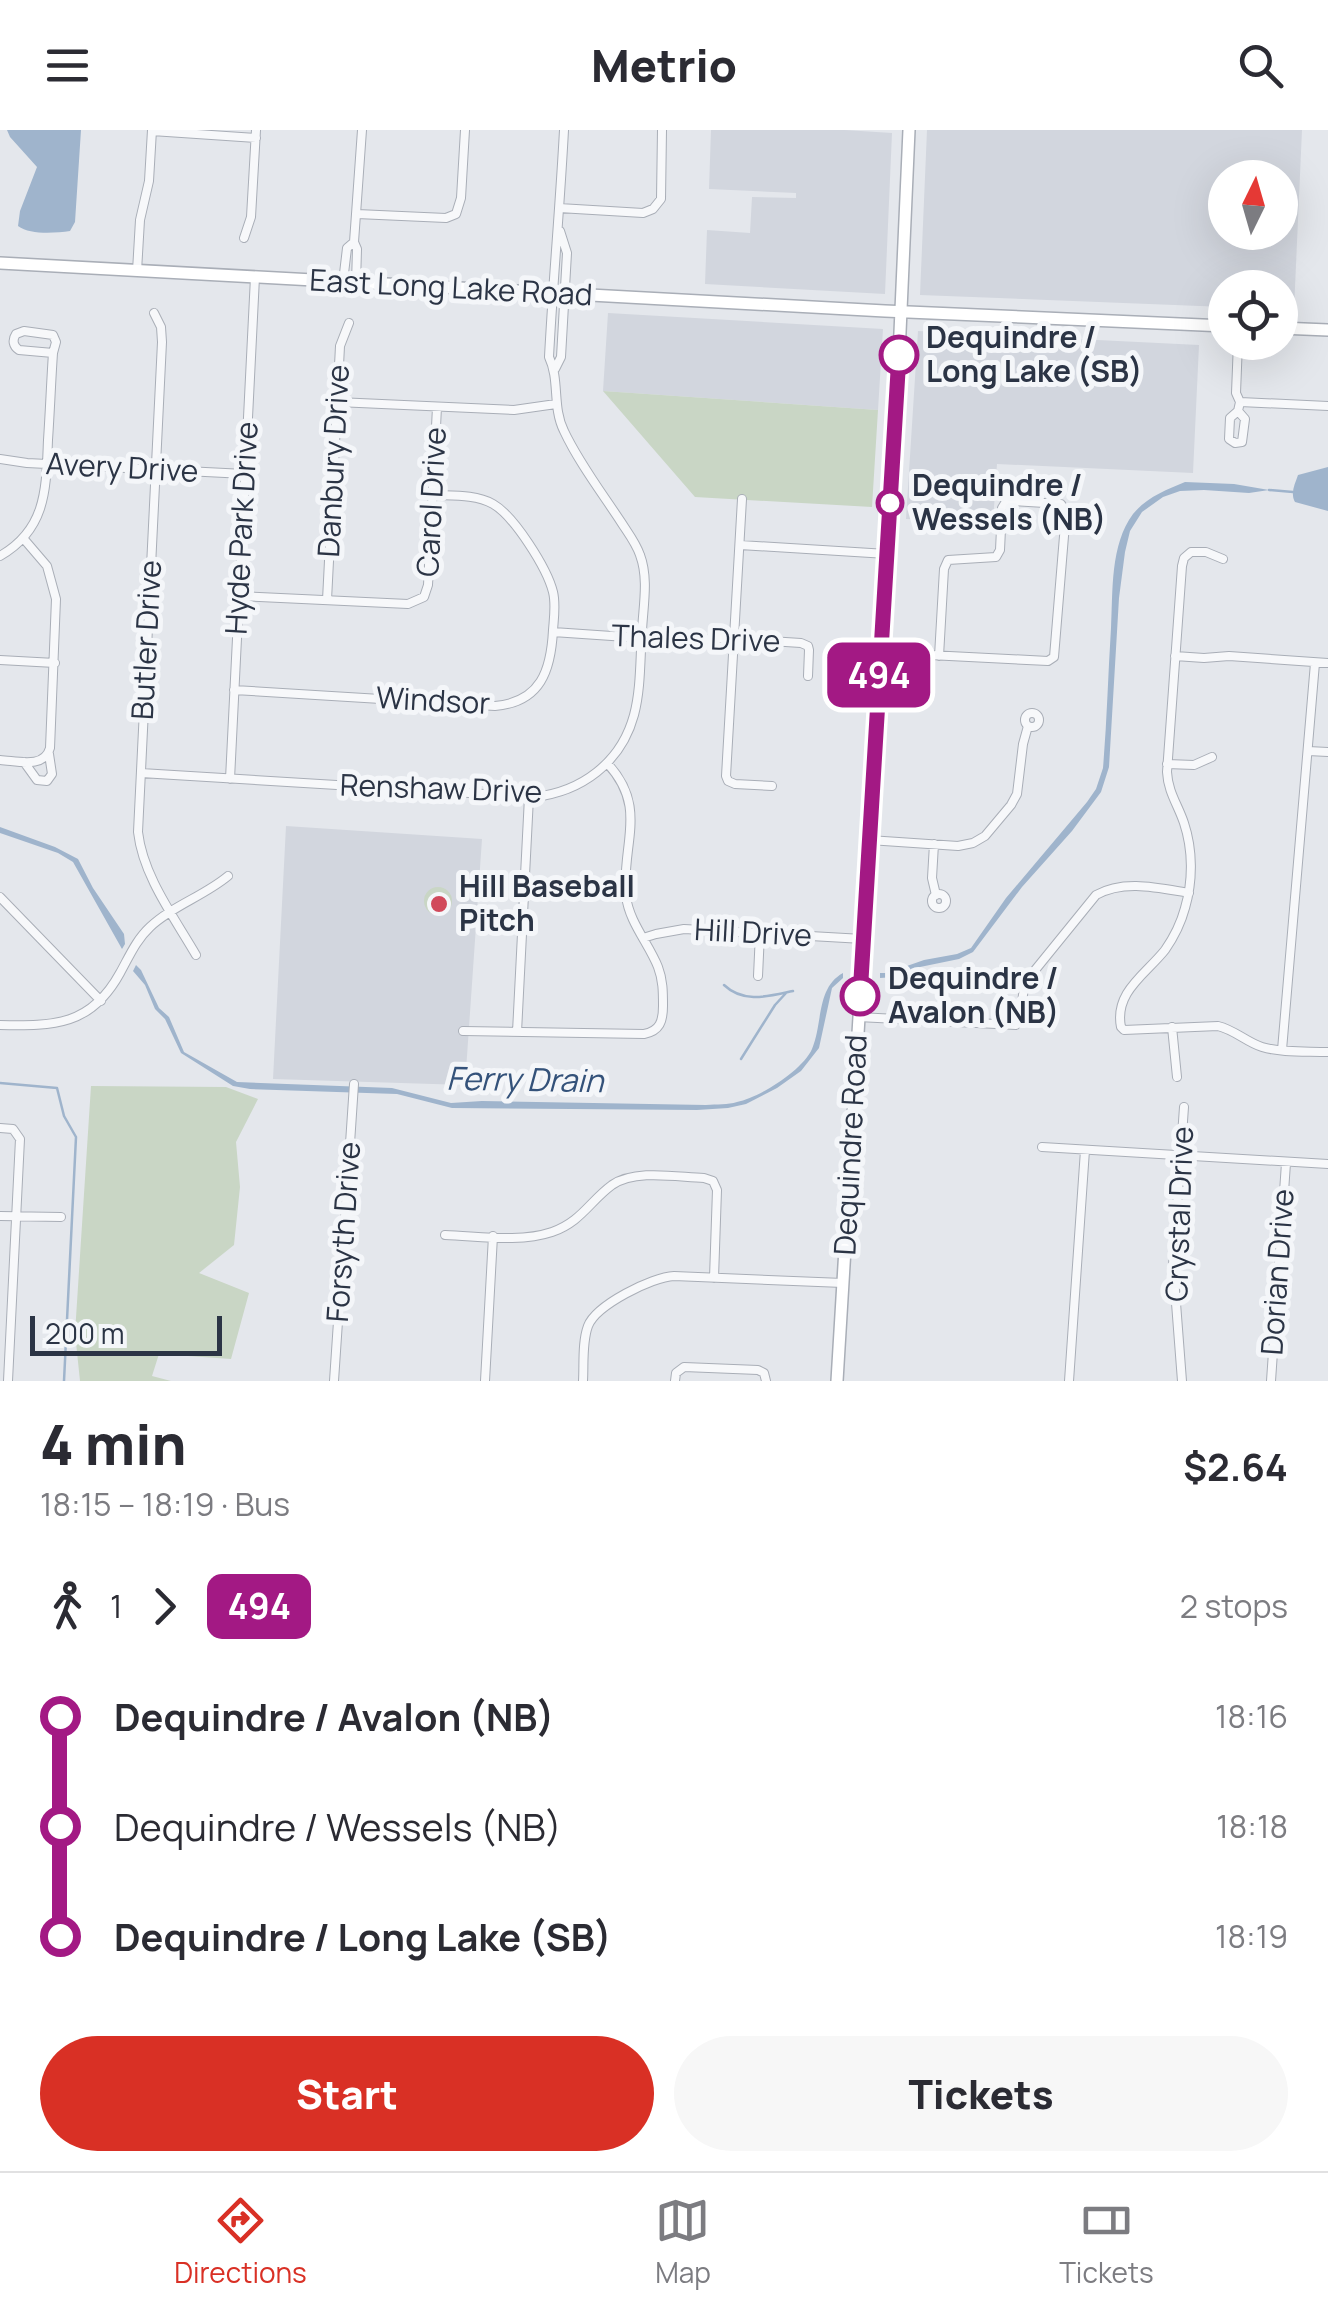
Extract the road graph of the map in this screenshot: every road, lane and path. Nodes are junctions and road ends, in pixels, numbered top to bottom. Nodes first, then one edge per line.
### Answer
1 (362, 130) edge
2 (465, 130) edge
3 (564, 130) edge
4 (662, 130) edge
5 (909, 130) edge
6 (152, 131) edge
7 (256, 134) edge
8 (560, 208) junction
9 (358, 214) junction
10 (244, 238) dead end
11 (0, 264) edge
12 (137, 271) junction
13 (255, 277) junction
14 (350, 282) junction
15 (559, 294) junction
16 (901, 312) junction
17 (154, 314) dead end
18 (349, 324) dead end
19 (1208, 325) edge
20 (1298, 329) edge
21 (1328, 330) edge
22 (53, 353) junction
23 (1237, 360) edge
24 (337, 402) junction
25 (556, 404) junction
26 (437, 406) junction
27 (1328, 406) edge
28 (0, 460) edge
29 (47, 464) junction
30 (156, 469) junction
31 (245, 474) junction
32 (432, 495) junction
33 (742, 499) dead end
34 (23, 538) junction
35 (740, 545) junction
36 (886, 554) junction
37 (0, 556) edge
38 (1223, 559) dead end
39 (239, 596) junction
40 (327, 600) junction
41 (553, 632) junction
42 (641, 638) junction
43 (734, 639) junction
44 (881, 653) junction
45 (940, 656) junction
46 (1175, 656) junction
47 (0, 660) edge
48 (54, 663) junction
49 (1315, 663) junction
50 (1328, 664) edge
51 (808, 676) dead end
52 (234, 690) junction
53 (1028, 726) dead end
54 (1308, 751) junction
55 (1328, 752) edge
56 (49, 754) junction
57 (1212, 757) dead end
58 (0, 760) edge
59 (24, 762) junction
60 (607, 763) junction
61 (1167, 764) junction
62 (140, 773) junction
63 (230, 778) junction
64 (772, 786) dead end
65 (529, 797) junction
66 (869, 840) junction
67 (934, 844) junction
68 (228, 876) dead end
69 (1189, 894) junction
70 (936, 895) dead end
71 (0, 896) edge
72 (172, 912) junction
73 (760, 933) junction
74 (644, 938) junction
75 (863, 939) junction
76 (196, 954) dead end
77 (758, 976) dead end
78 (101, 1000) junction
79 (858, 1017) junction
80 (0, 1024) edge
81 (1172, 1027) junction
82 (463, 1030) dead end
83 (517, 1032) junction
84 (1282, 1050) junction
85 (1328, 1052) edge
86 (1176, 1078) dead end
87 (353, 1088) dead end
88 (1184, 1107) dead end
89 (0, 1128) edge
90 (1042, 1147) dead end
91 (1085, 1150) junction
92 (1180, 1156) junction
93 (1286, 1163) junction
94 (1328, 1164) edge
95 (0, 1216) edge
96 (16, 1216) junction
97 (61, 1217) dead end
98 (444, 1235) dead end
99 (493, 1236) junction
100 (714, 1278) junction
101 (842, 1282) junction
102 (765, 1377) edge
103 (8, 1381) edge
104 (334, 1381) edge
105 (484, 1381) edge
106 (584, 1381) edge
107 (675, 1381) edge
108 (837, 1381) edge
109 (1068, 1381) edge
110 (1182, 1381) edge
111 (1271, 1381) edge

1 - 9 street
2 - 9 street
3 - 8 street, Renshaw Drive
4 - 8 street
5 - 16 main road, Dequindre Road
6 - 7 street
6 - 12 street
7 - 10 street
8 - 15 street, Renshaw Drive
9 - 14 street
11 - 12 main road, East Long Lake Road
12 - 13 main road, East Long Lake Road
13 - 14 main road, East Long Lake Road
13 - 31 street, Hyde Park Drive
14 - 15 main road, East Long Lake Road
15 - 16 main road, East Long Lake Road
15 - 25 street, Renshaw Drive
16 - 19 main road, East Long Lake Road
16 - 36 main road, Dequindre Road
17 - 30 street, Butler Drive
18 - 24 street, Danbury Drive
20 - 21 main road
22 - 22 street
22 - 29 street
23 - 27 street
24 - 26 street
24 - 40 street, Danbury Drive
25 - 26 street
25 - 42 street, Renshaw Drive
26 - 32 street, Carol Drive
28 - 29 street, Avery Drive
29 - 30 street, Avery Drive
29 - 34 street
30 - 31 street, Avery Drive
30 - 62 street, Butler Drive
31 - 39 street, Hyde Park Drive
32 - 40 street, Carol Drive
32 - 41 street, Windsor
33 - 35 street
34 - 37 street
34 - 48 street
35 - 36 street
35 - 43 street
36 - 44 main road, Dequindre Road
38 - 46 street
39 - 40 street
39 - 52 street, Hyde Park Drive
41 - 42 street, Thales Drive
41 - 52 street, Windsor
42 - 43 street, Thales Drive
42 - 60 street, Renshaw Drive
43 - 51 street, Thales Drive
43 - 64 street
44 - 45 street
44 - 66 main road, Dequindre Road
45 - 45 street
46 - 49 street
46 - 61 street
47 - 48 street
48 - 56 street
49 - 50 street
49 - 54 street
52 - 63 street, Hyde Park Drive
53 - 67 street
54 - 55 street
54 - 84 street
56 - 59 street
56 - 59 street
57 - 61 street
58 - 59 street
60 - 65 street, Renshaw Drive
60 - 74 street
61 - 69 street
62 - 63 street, Renshaw Drive
62 - 72 street, Butler Drive
63 - 65 street, Renshaw Drive
65 - 83 street
66 - 67 street
66 - 75 main road, Dequindre Road
67 - 70 street
68 - 72 street
69 - 79 street
69 - 81 street
71 - 78 street
72 - 76 street, Butler Drive
72 - 78 street
73 - 74 street, Hill Drive
73 - 75 street, Hill Drive
73 - 77 street
74 - 83 street
75 - 79 main road, Dequindre Road
78 - 80 street
79 - 101 main road, Dequindre Road
81 - 84 street
81 - 86 street
82 - 83 street
84 - 85 street
87 - 104 street, Forsyth Drive
88 - 92 street, Crystal Drive
89 - 96 street
90 - 91 street
91 - 92 street
91 - 109 street
92 - 93 street
92 - 110 street, Crystal Drive
93 - 94 street
93 - 111 street, Dorian Drive
95 - 96 street
96 - 97 street
96 - 103 street
98 - 99 street
99 - 100 street
99 - 105 street
100 - 101 street
100 - 106 street
101 - 108 main road, Dequindre Road
102 - 107 street

